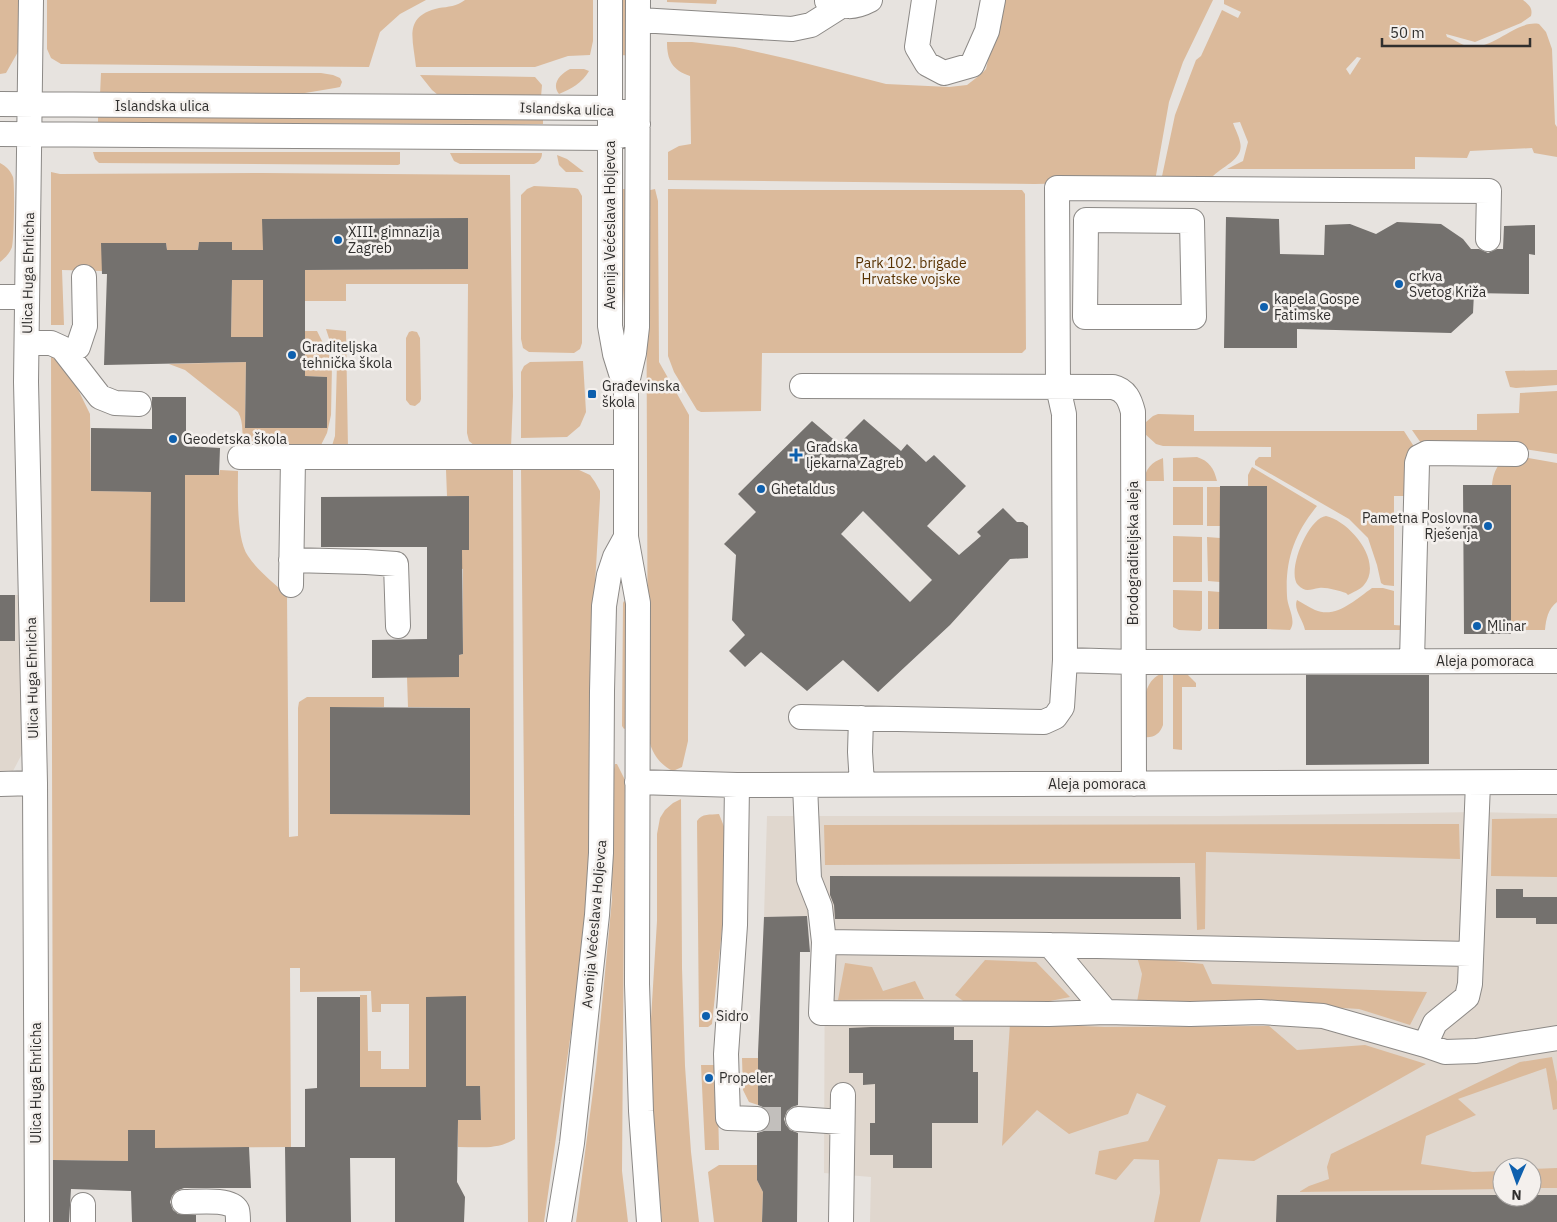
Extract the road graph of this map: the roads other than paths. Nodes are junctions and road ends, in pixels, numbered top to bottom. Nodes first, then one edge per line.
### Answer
1 (31, 0) edge
2 (610, 0) edge
3 (870, 0) edge
4 (924, 0) edge
5 (993, 0) edge
6 (832, 3) edge
7 (638, 10) edge
8 (0, 104) edge
9 (30, 104) junction
10 (610, 108) junction
11 (638, 124) junction
12 (0, 134) edge
13 (30, 135) junction
14 (610, 138) junction
15 (1488, 239) dead end
16 (84, 277) dead end
17 (0, 297) edge
18 (27, 297) junction
19 (1194, 317) joint
20 (27, 343) junction
21 (66, 352) junction
22 (802, 386) dead end
23 (626, 387) junction
24 (1058, 387) junction
25 (139, 404) dead end
26 (1516, 454) dead end
27 (240, 457) dead end
28 (626, 457) junction
29 (292, 458) junction
30 (626, 538) junction
31 (291, 560) junction
32 (291, 585) dead end
33 (398, 626) dead end
34 (1065, 660) junction
35 (1412, 661) junction
36 (1557, 661) edge
37 (1133, 662) junction
38 (602, 691) junction
39 (801, 717) dead end
40 (861, 718) junction
41 (637, 782) junction
42 (1557, 782) edge
43 (1478, 783) junction
44 (0, 784) edge
45 (34, 784) junction
46 (862, 784) junction
47 (1134, 784) junction
48 (737, 785) junction
49 (805, 785) junction
50 (824, 942) junction
51 (1050, 945) junction
52 (1472, 954) junction
53 (1106, 1012) junction
54 (1557, 1038) edge
55 (1425, 1045) junction
56 (843, 1095) dead end
57 (757, 1119) tunnel mouth
58 (798, 1119) tunnel mouth
59 (842, 1122) junction
60 (184, 1202) dead end
61 (37, 1222) edge
62 (238, 1222) edge
63 (559, 1222) edge
64 (649, 1222) edge
65 (841, 1222) edge

1 - 9 street, Ulica Huga Ehrlicha
2 - 10 street, Avenija Većeslava Holjevca
3 - 6 street
4 - 5 street
6 - 7 street
7 - 11 street, Avenija Većeslava Holjevca
8 - 9 street, Islandska ulica
9 - 10 street, Islandska ulica
9 - 13 street, Ulica Huga Ehrlicha
10 - 11 street, Islandska ulica
10 - 14 street, Avenija Većeslava Holjevca
11 - 14 street, Islandska ulica
11 - 23 street, Avenija Većeslava Holjevca
12 - 13 street, Islandska ulica
13 - 14 street, Islandska ulica
13 - 18 street, Ulica Huga Ehrlicha
14 - 23 street, Avenija Većeslava Holjevca
15 - 24 street
16 - 21 street
17 - 18 street
18 - 20 street, Ulica Huga Ehrlicha
19 - 19 street
20 - 21 street
20 - 45 street, Ulica Huga Ehrlicha
21 - 25 street
22 - 24 street, Brodograditeljska aleja
23 - 28 street, Avenija Većeslava Holjevca
24 - 34 street
24 - 37 street, Brodograditeljska aleja
26 - 35 street
27 - 29 street
28 - 29 street
28 - 30 street, Avenija Većeslava Holjevca
29 - 31 street
30 - 38 street, Avenija Većeslava Holjevca
30 - 41 street, Avenija Većeslava Holjevca
31 - 32 street
31 - 33 street
34 - 37 street, Aleja pomoraca
34 - 40 street
35 - 36 street, Aleja pomoraca
35 - 37 street, Aleja pomoraca
37 - 47 street, Brodograditeljska aleja
38 - 41 street
38 - 63 street, Avenija Većeslava Holjevca
39 - 40 street
40 - 46 street
41 - 48 street, Aleja pomoraca
41 - 64 street, Avenija Većeslava Holjevca
42 - 43 street, Aleja pomoraca
43 - 47 street, Aleja pomoraca
43 - 52 street
44 - 45 street
45 - 61 street, Ulica Huga Ehrlicha
46 - 47 street, Aleja pomoraca
46 - 49 street, Aleja pomoraca
48 - 49 street, Aleja pomoraca
48 - 57 street
49 - 50 street
50 - 51 street
50 - 53 street
51 - 52 street
51 - 53 street
52 - 55 street
53 - 55 street
54 - 55 street
56 - 59 street
58 - 59 street
59 - 65 street
60 - 62 street

